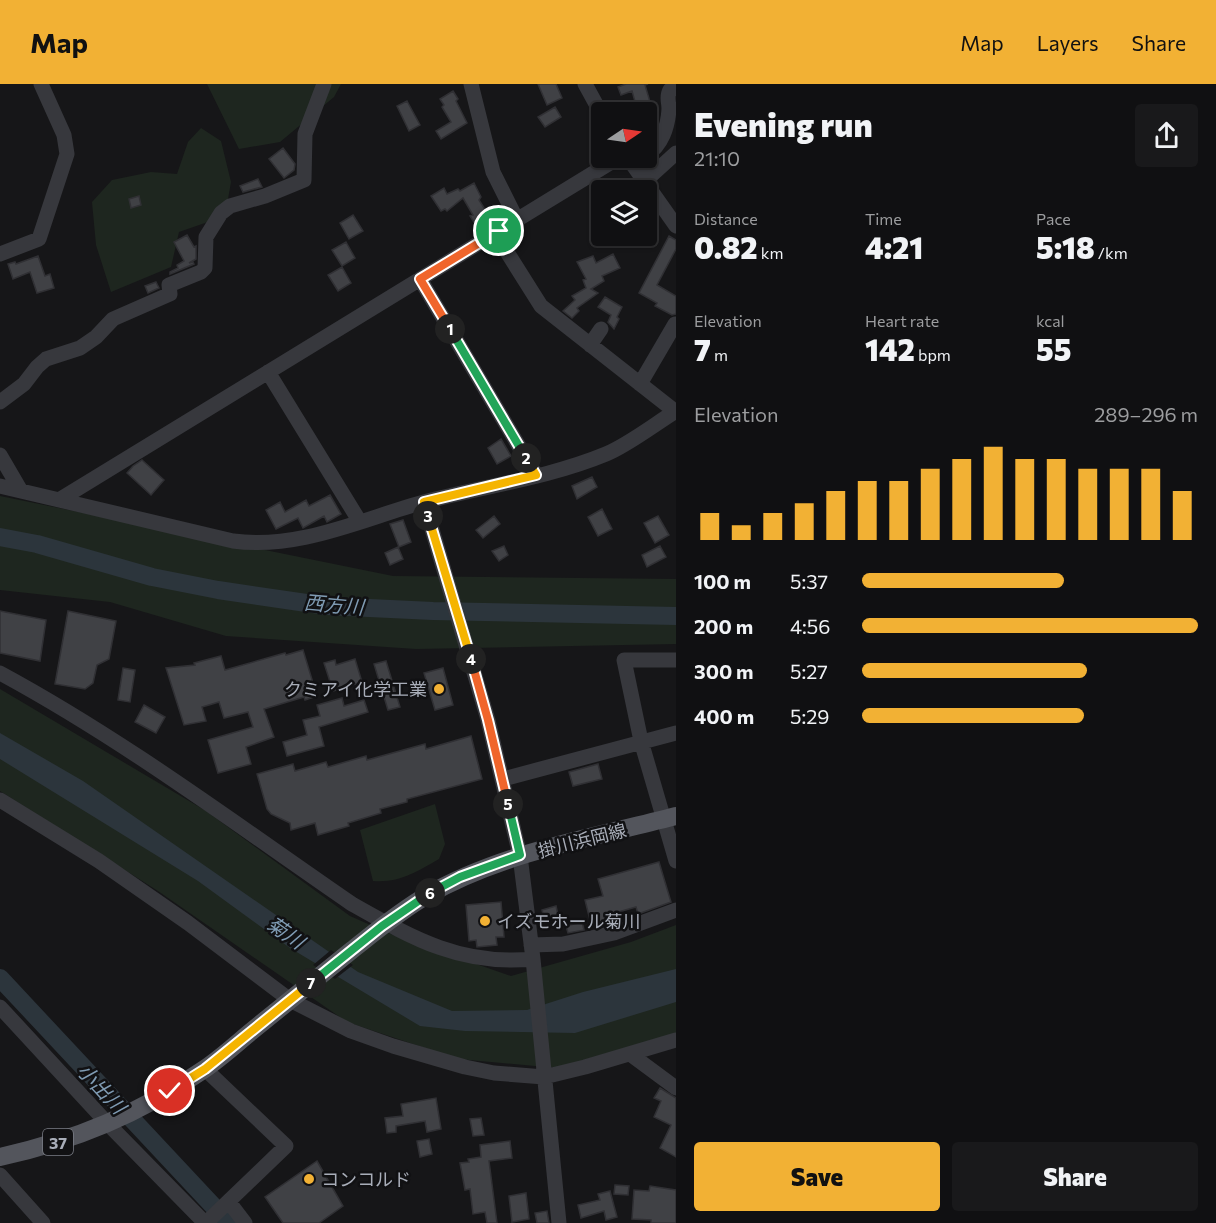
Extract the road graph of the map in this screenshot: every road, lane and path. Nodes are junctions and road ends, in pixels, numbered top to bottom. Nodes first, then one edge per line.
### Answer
1 (41, 84) edge
2 (324, 84) edge
3 (471, 84) edge
4 (585, 84) edge
5 (676, 88) edge
6 (595, 102) edge
7 (657, 145) edge
8 (676, 153) edge
9 (613, 168) edge
10 (646, 180) edge
11 (657, 196) edge
12 (670, 209) edge
13 (517, 220) junction
14 (676, 226) edge
15 (495, 233) junction
16 (0, 254) edge
17 (420, 279) junction
18 (675, 324) edge
19 (601, 329) dead end
20 (590, 345) junction
21 (268, 372) junction
22 (640, 384) junction
23 (0, 402) edge
24 (676, 412) edge
25 (0, 455) edge
26 (536, 475) junction
27 (0, 486) edge
28 (21, 490) junction
29 (59, 500) junction
30 (424, 502) junction
31 (360, 522) junction
32 (676, 660) edge
33 (0, 673) edge
34 (676, 733) edge
35 (641, 741) junction
36 (503, 779) junction
37 (0, 800) edge
38 (671, 817) edge
39 (520, 855) junction
40 (676, 861) edge
41 (676, 910) edge
42 (384, 925) junction
43 (533, 957) junction
44 (290, 1000) junction
45 (0, 1007) edge
46 (676, 1040) edge
47 (630, 1054) junction
48 (205, 1069) junction
49 (544, 1075) junction
50 (676, 1088) edge
51 (111, 1122) junction
52 (0, 1157) edge
53 (0, 1175) edge
54 (229, 1202) junction
55 (44, 1223) edge
56 (205, 1223) edge
57 (245, 1223) edge
58 (559, 1223) edge

1 - 16 street
2 - 23 street
3 - 13 street
4 - 6 street
5 - 7 street
8 - 10 street
9 - 13 street
11 - 12 street
12 - 14 street
13 - 15 street
15 - 17 street
15 - 20 street
17 - 21 street
17 - 26 street
18 - 22 street
19 - 20 street
20 - 22 street
21 - 29 street
21 - 31 street
22 - 24 street
24 - 26 street
25 - 28 street
26 - 30 street
27 - 28 street
28 - 29 street
29 - 31 street
30 - 31 street
30 - 36 street
32 - 35 street
33 - 42 street
34 - 35 street
35 - 36 street
35 - 38 street
36 - 39 street
37 - 44 street
38 - 39 main road, 掛川浜岡線 / 37
38 - 40 street
39 - 42 main road, 掛川浜岡線 / 37
39 - 43 street
41 - 43 street
42 - 43 street
42 - 44 main road, 掛川浜岡線 / 37
43 - 49 street
44 - 48 main road, 掛川浜岡線 / 37
44 - 49 street
45 - 51 street
46 - 47 street
47 - 49 street
47 - 50 street
48 - 51 main road, 掛川浜岡線 / 37
48 - 54 street
49 - 58 street
51 - 52 main road, 掛川浜岡線 / 37
51 - 56 street
53 - 55 street
54 - 56 street
54 - 57 street

